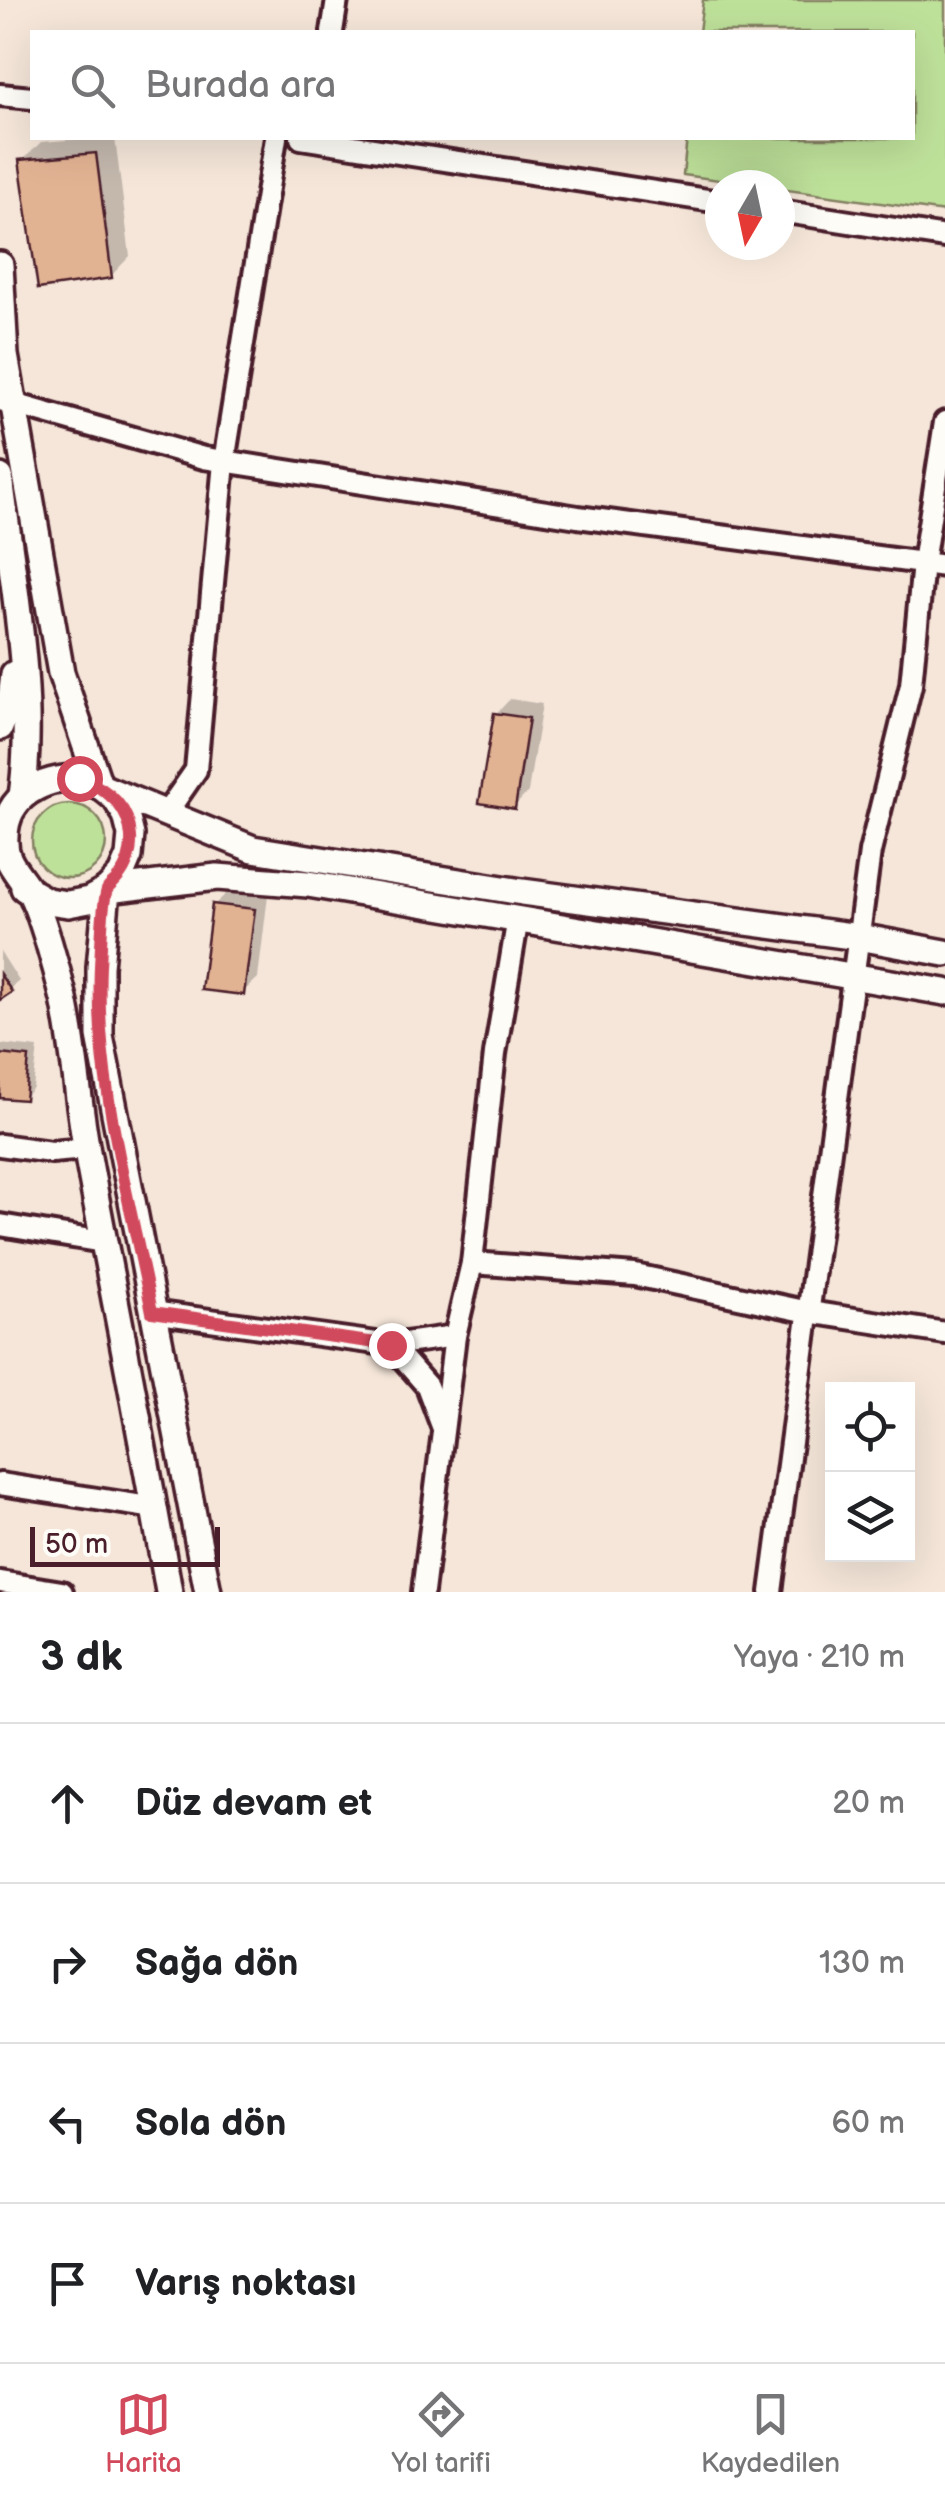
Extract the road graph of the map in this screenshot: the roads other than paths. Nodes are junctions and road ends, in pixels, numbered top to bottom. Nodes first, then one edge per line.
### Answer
1 (338, 0) edge
2 (332, 30) edge
3 (0, 94) edge
4 (30, 98) edge
5 (276, 140) edge
6 (323, 140) edge
7 (705, 200) edge
8 (795, 213) edge
9 (945, 236) edge
10 (0, 265) edge
11 (6, 402) edge
12 (945, 422) edge
13 (224, 462) junction
14 (0, 476) edge
15 (923, 563) junction
16 (945, 566) edge
17 (18, 639) junction
18 (0, 726) edge
19 (99, 785) junction
20 (11, 799) edge
21 (167, 812) junction
22 (0, 879) edge
23 (29, 890) junction
24 (107, 890) junction
25 (518, 918) junction
26 (859, 938) junction
27 (945, 953) edge
28 (854, 976) junction
29 (945, 992) edge
30 (0, 1145) edge
31 (86, 1149) junction
32 (0, 1225) edge
33 (104, 1242) junction
34 (472, 1262) junction
35 (152, 1312) junction
36 (809, 1312) junction
37 (945, 1333) edge
38 (455, 1336) junction
39 (391, 1345) junction
40 (443, 1430) junction
41 (0, 1484) edge
42 (155, 1508) junction
43 (0, 1582) edge
44 (62, 1592) edge
45 (170, 1592) edge
46 (208, 1592) edge
47 (423, 1592) edge
48 (771, 1592) edge

1 - 2 street
3 - 4 street
5 - 13 street
6 - 7 street
8 - 9 street
10 - 11 street
11 - 13 street
11 - 19 street
12 - 15 street
13 - 15 street
13 - 21 street
14 - 17 street
15 - 16 street
15 - 26 street
17 - 18 street
17 - 20 street
19 - 20 street
19 - 21 street
19 - 24 street
20 - 23 street
21 - 26 street
22 - 23 street
23 - 24 street
23 - 31 street
24 - 25 street
24 - 35 street
25 - 28 street
25 - 34 street
26 - 27 street
26 - 28 street
28 - 29 street
28 - 36 street
30 - 31 street
31 - 33 street
32 - 33 street
33 - 42 street
34 - 36 street
34 - 38 street
35 - 39 street
35 - 46 street
36 - 37 street
36 - 48 street
38 - 39 street
38 - 40 street
39 - 40 street
40 - 47 street
41 - 42 street
42 - 45 street
43 - 44 street

